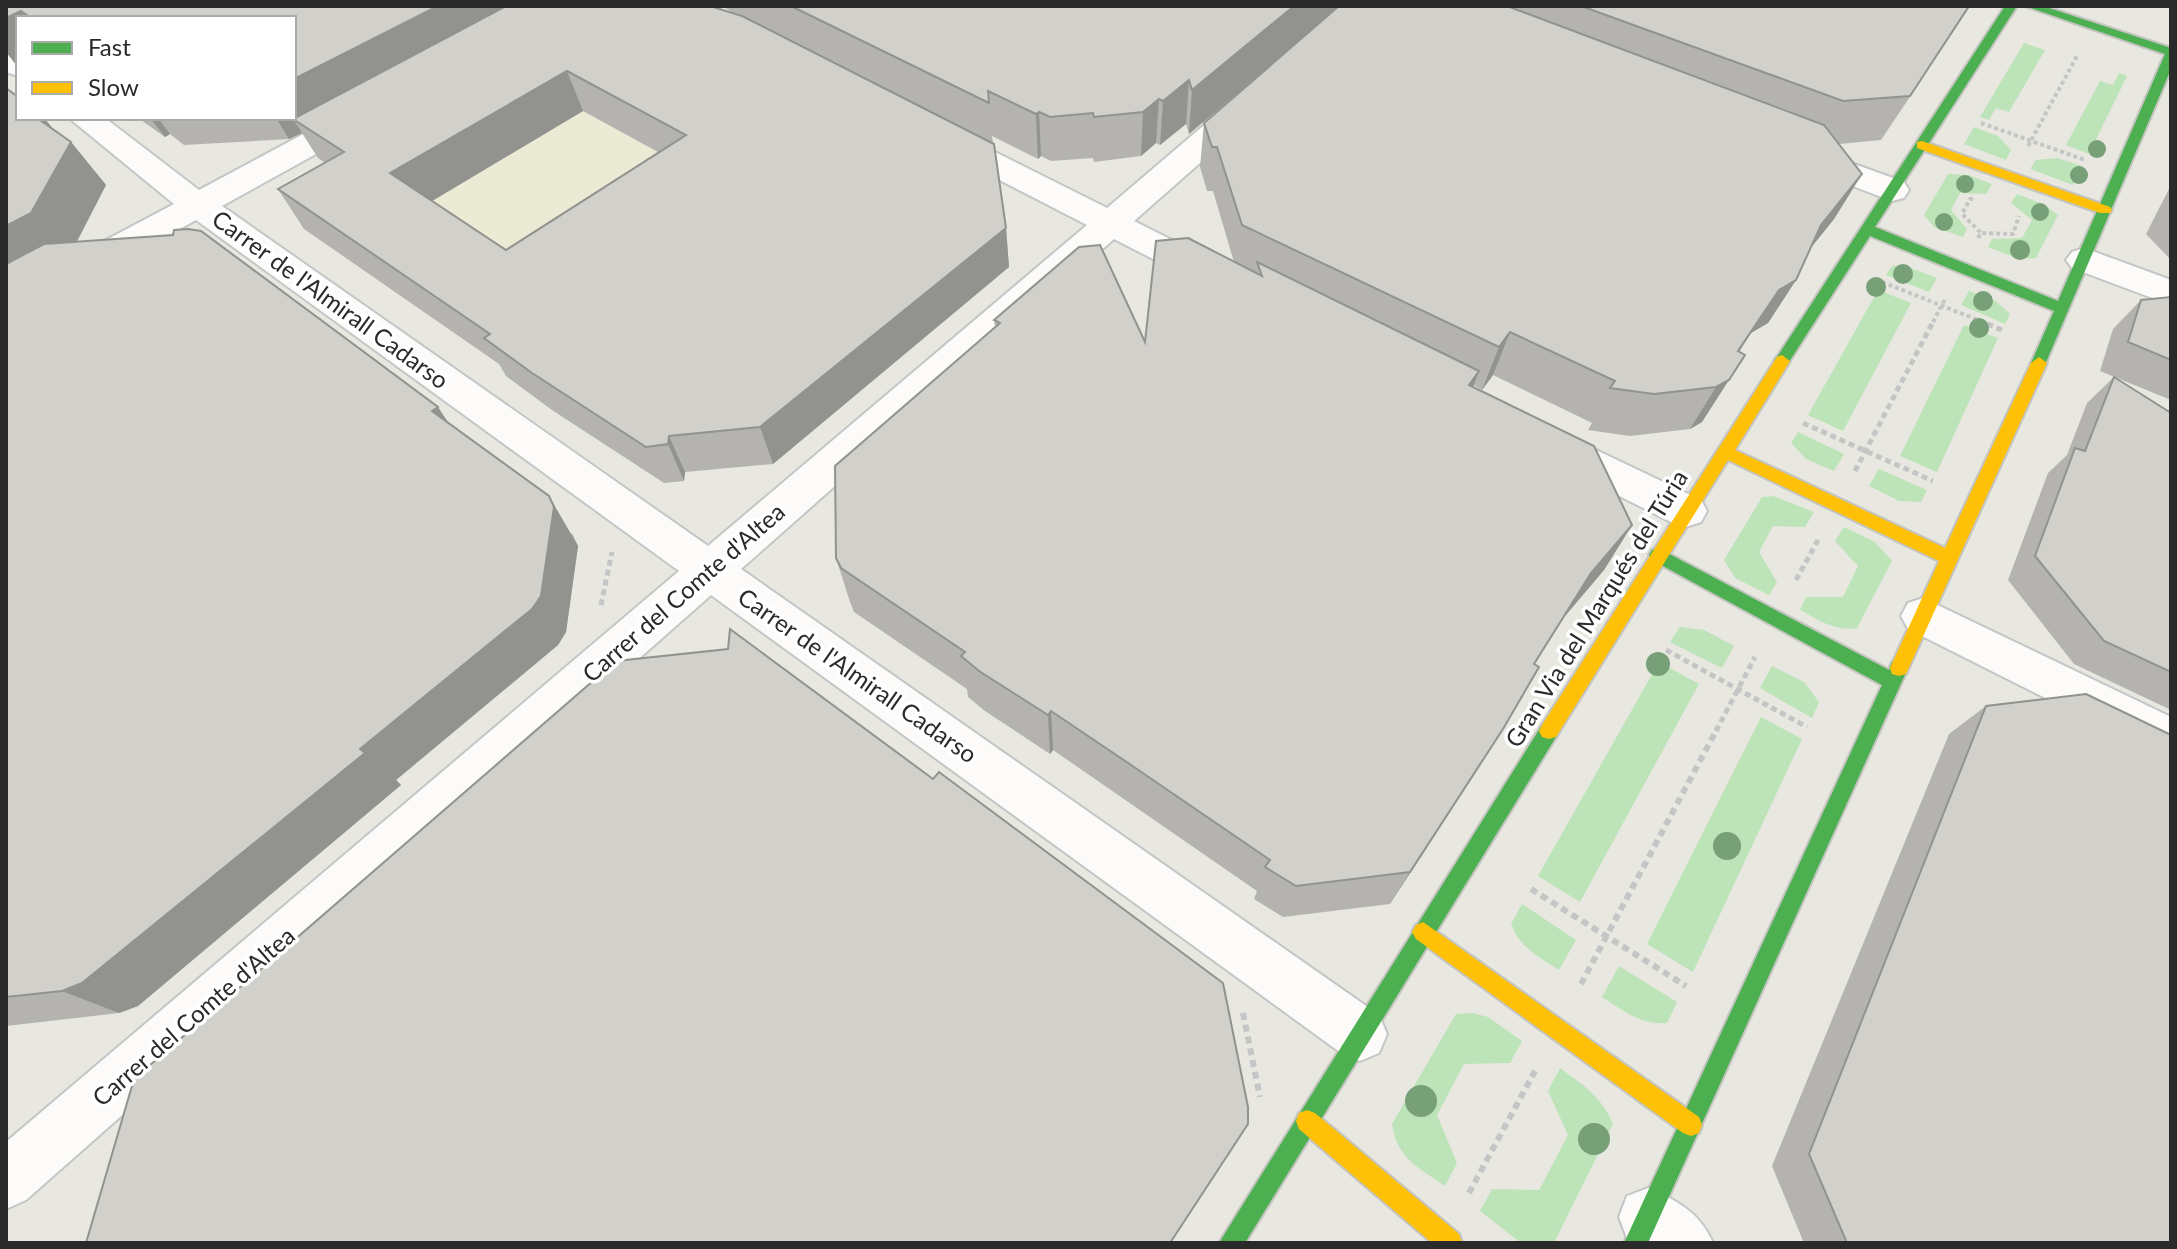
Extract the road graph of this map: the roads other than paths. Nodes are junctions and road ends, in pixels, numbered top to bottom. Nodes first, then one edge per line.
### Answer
1 (2011, 6) edge
2 (2031, 6) edge
3 (2171, 53) edge
4 (1278, 79) edge
5 (389, 101) edge
6 (88, 120) edge
7 (918, 126) edge
8 (1776, 145) edge
9 (1922, 145) junction
10 (1892, 190) junction
11 (196, 204) junction
12 (2105, 210) junction
13 (1110, 224) junction
14 (1866, 229) junction
15 (2084, 260) junction
16 (1237, 287) edge
17 (2171, 293) edge
18 (6, 309) edge
19 (2063, 309) junction
20 (1517, 427) edge
21 (1725, 452) junction
22 (1686, 511) junction
23 (1658, 555) junction
24 (1950, 558) junction
25 (709, 571) junction
26 (1923, 616) junction
27 (1892, 681) junction
28 (2171, 740) edge
29 (1423, 932) junction
30 (1360, 1034) junction
31 (1307, 1121) junction
32 (1691, 1125) junction
33 (6, 1180) edge
34 (1656, 1234) edge
35 (1231, 1243) edge
36 (1450, 1243) edge

1 - 9 main road, Gran Via del Marqués del Túria
2 - 3 main road
3 - 12 main road
4 - 13 street, Carrer del Comte d'Altea
5 - 11 street
6 - 11 street, Carrer de l'Almirall Cadarso
7 - 13 street
8 - 10 street
9 - 10 main road, Gran Via del Marqués del Túria
9 - 12 main road
10 - 14 main road, Gran Via del Marqués del Túria
11 - 18 street
11 - 25 street, Carrer de l'Almirall Cadarso
12 - 15 main road
13 - 16 street
13 - 25 street, Carrer del Comte d'Altea
14 - 19 main road
14 - 21 main road, Gran Via del Marqués del Túria
15 - 17 street
15 - 19 main road
19 - 24 main road
20 - 22 street
21 - 22 main road, Gran Via del Marqués del Túria
21 - 24 main road
22 - 23 main road, Gran Via del Marqués del Túria
23 - 27 main road
23 - 29 main road, Gran Via del Marqués del Túria
24 - 26 main road
25 - 30 street, Carrer de l'Almirall Cadarso
25 - 33 street, Carrer del Comte d'Altea
26 - 27 main road
26 - 28 street
27 - 32 main road
29 - 30 main road, Gran Via del Marqués del Túria
29 - 32 main road
30 - 31 main road, Gran Via del Marqués del Túria
31 - 35 main road, Gran Via del Marqués del Túria
31 - 36 main road
32 - 34 main road

